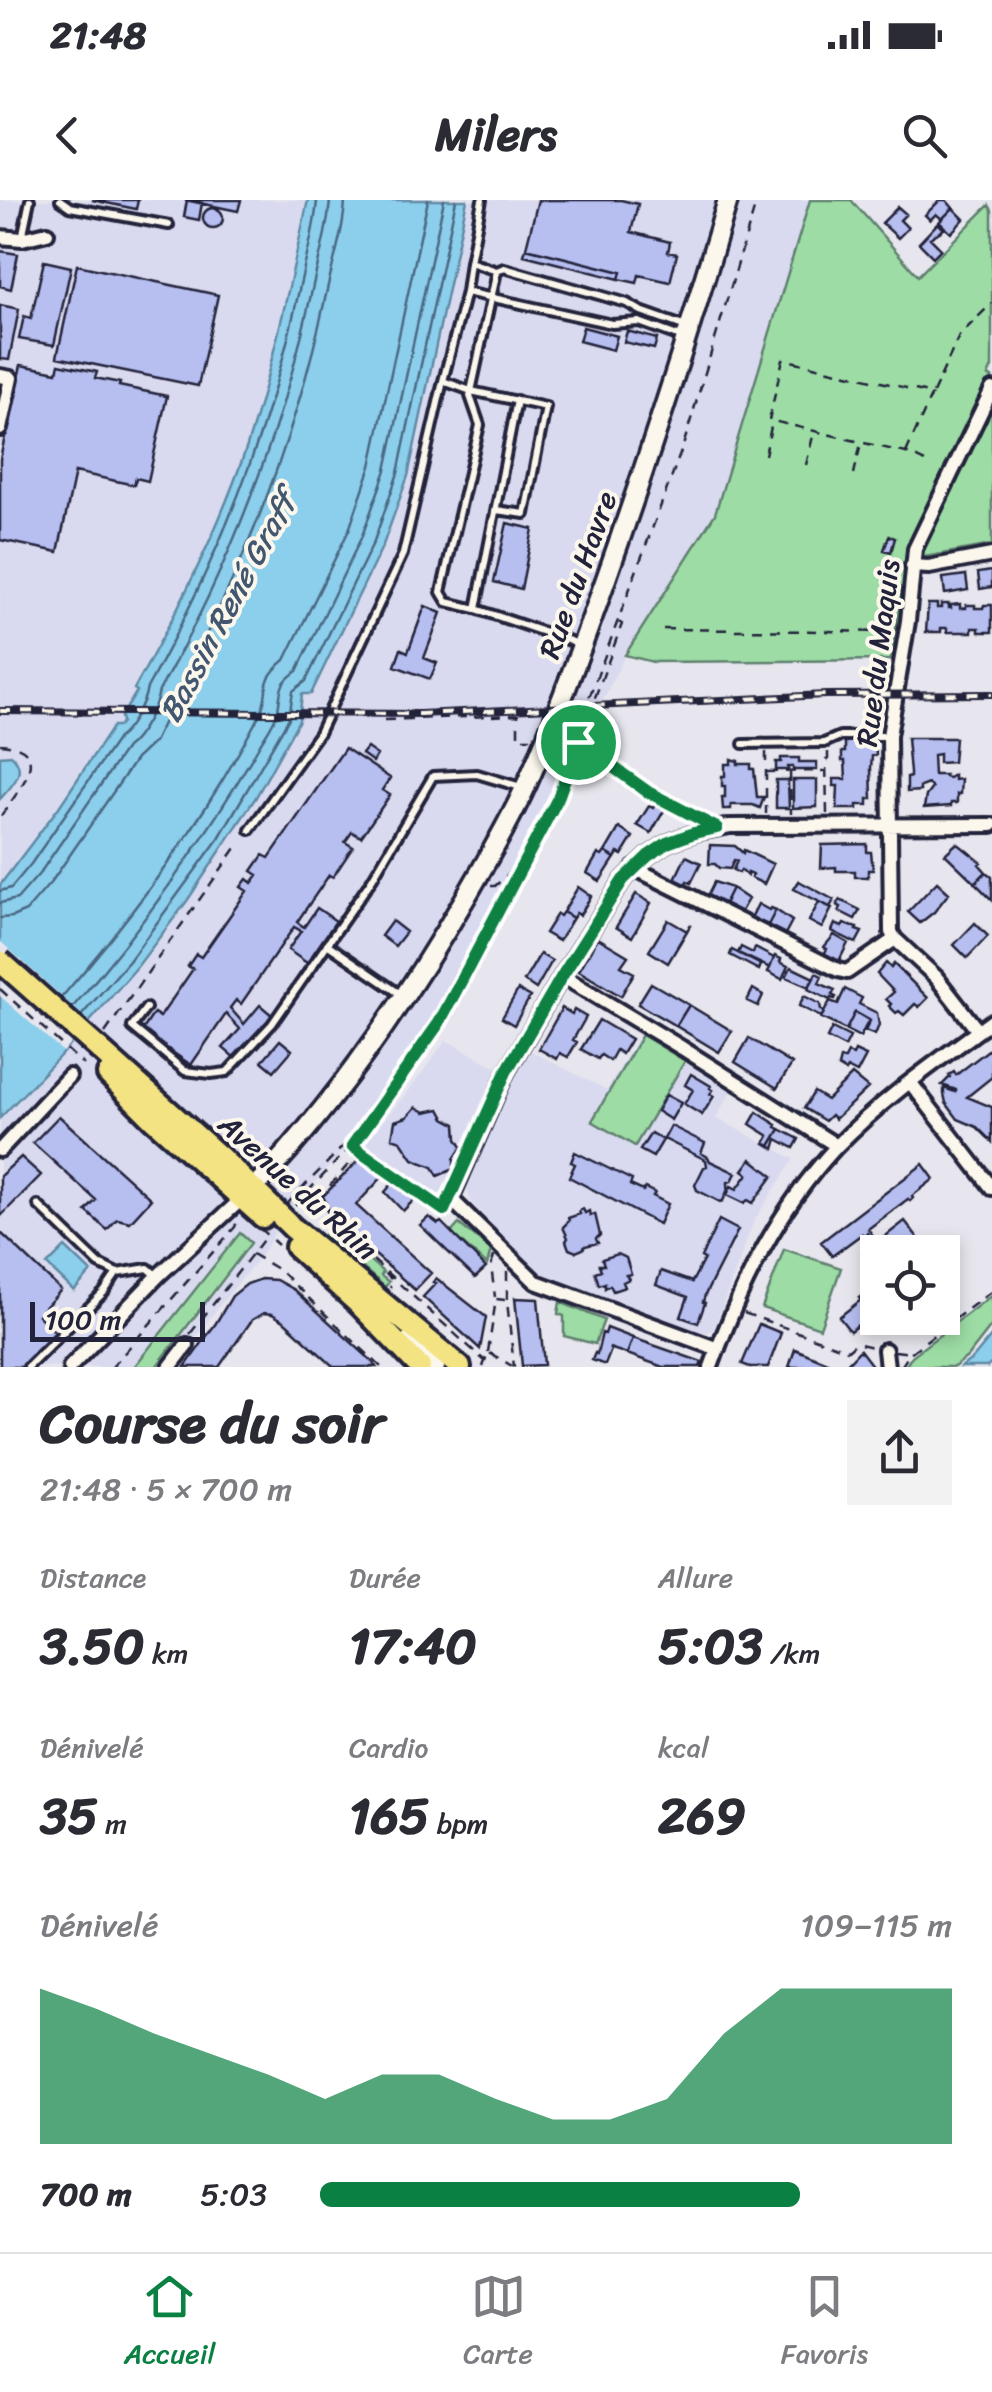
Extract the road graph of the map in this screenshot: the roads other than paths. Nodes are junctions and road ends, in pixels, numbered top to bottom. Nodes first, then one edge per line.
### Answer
1 (30, 200) edge
2 (60, 200) edge
3 (482, 200) edge
4 (728, 200) edge
5 (169, 225) dead end
6 (47, 233) dead end
7 (0, 238) edge
8 (22, 239) junction
9 (470, 262) junction
10 (497, 271) junction
11 (466, 292) junction
12 (490, 297) junction
13 (641, 311) junction
14 (638, 322) junction
15 (688, 334) junction
16 (0, 376) edge
17 (443, 381) junction
18 (992, 389) edge
19 (472, 391) junction
20 (517, 400) junction
21 (0, 428) edge
22 (496, 510) junction
23 (992, 555) edge
24 (912, 566) junction
25 (476, 610) junction
26 (582, 646) junction
27 (890, 736) junction
28 (743, 744) dead end
29 (525, 788) junction
30 (992, 825) edge
31 (890, 826) junction
32 (250, 830) dead end
33 (634, 868) junction
34 (895, 938) junction
35 (327, 944) junction
36 (0, 961) edge
37 (562, 976) junction
38 (0, 977) edge
39 (404, 996) junction
40 (146, 1008) dead end
41 (992, 1020) edge
42 (978, 1031) junction
43 (94, 1052) junction
44 (69, 1076) dead end
45 (910, 1082) junction
46 (837, 1146) junction
47 (0, 1150) edge
48 (992, 1188) edge
49 (248, 1194) junction
50 (38, 1205) dead end
51 (118, 1272) junction
52 (158, 1276) junction
53 (360, 1306) junction
54 (187, 1342) road end
55 (718, 1350) junction
56 (886, 1350) road end
57 (28, 1367) edge
58 (70, 1367) edge
59 (170, 1367) edge
60 (420, 1367) edge
61 (435, 1367) edge
62 (460, 1367) edge
63 (711, 1367) edge
64 (887, 1367) edge

1 - 8 lane
2 - 5 lane
3 - 9 lane
4 - 15 main road, Rue du Havre
6 - 8 street
7 - 8 street
9 - 10 lane
9 - 11 lane
10 - 12 lane
10 - 13 lane
11 - 12 lane
11 - 17 lane
12 - 14 lane
12 - 19 lane
13 - 14 lane
13 - 15 lane
14 - 15 lane
15 - 26 main road, Rue du Havre
16 - 21 street
17 - 19 lane
17 - 32 lane
18 - 24 street, Rue du Maquis
19 - 20 lane
19 - 25 lane
20 - 22 lane
20 - 22 lane
22 - 25 lane
23 - 24 street
24 - 27 street, Rue du Maquis
25 - 26 lane
26 - 29 main road, Rue du Havre
27 - 28 lane
27 - 31 street, Rue du Maquis
29 - 35 lane
29 - 39 main road, Rue du Havre
30 - 31 street
31 - 33 street
31 - 34 street, Rue du Maquis
33 - 34 street
33 - 37 street
34 - 42 street
35 - 39 lane
35 - 40 lane
36 - 43 main road, bridge
37 - 46 street
37 - 55 street
38 - 43 main road
39 - 49 main road, Rue du Havre
41 - 42 street
42 - 45 street
43 - 49 main road, Avenue du Rhin
44 - 47 street
45 - 46 street
45 - 48 street
46 - 55 street
49 - 52 street
49 - 53 main road, Avenue du Rhin
49 - 62 main road, Avenue du Rhin
50 - 51 lane
51 - 52 lane
51 - 57 lane
52 - 58 street
53 - 60 main road, Avenue du Rhin
53 - 61 main road
54 - 59 street
55 - 63 street
56 - 64 street

